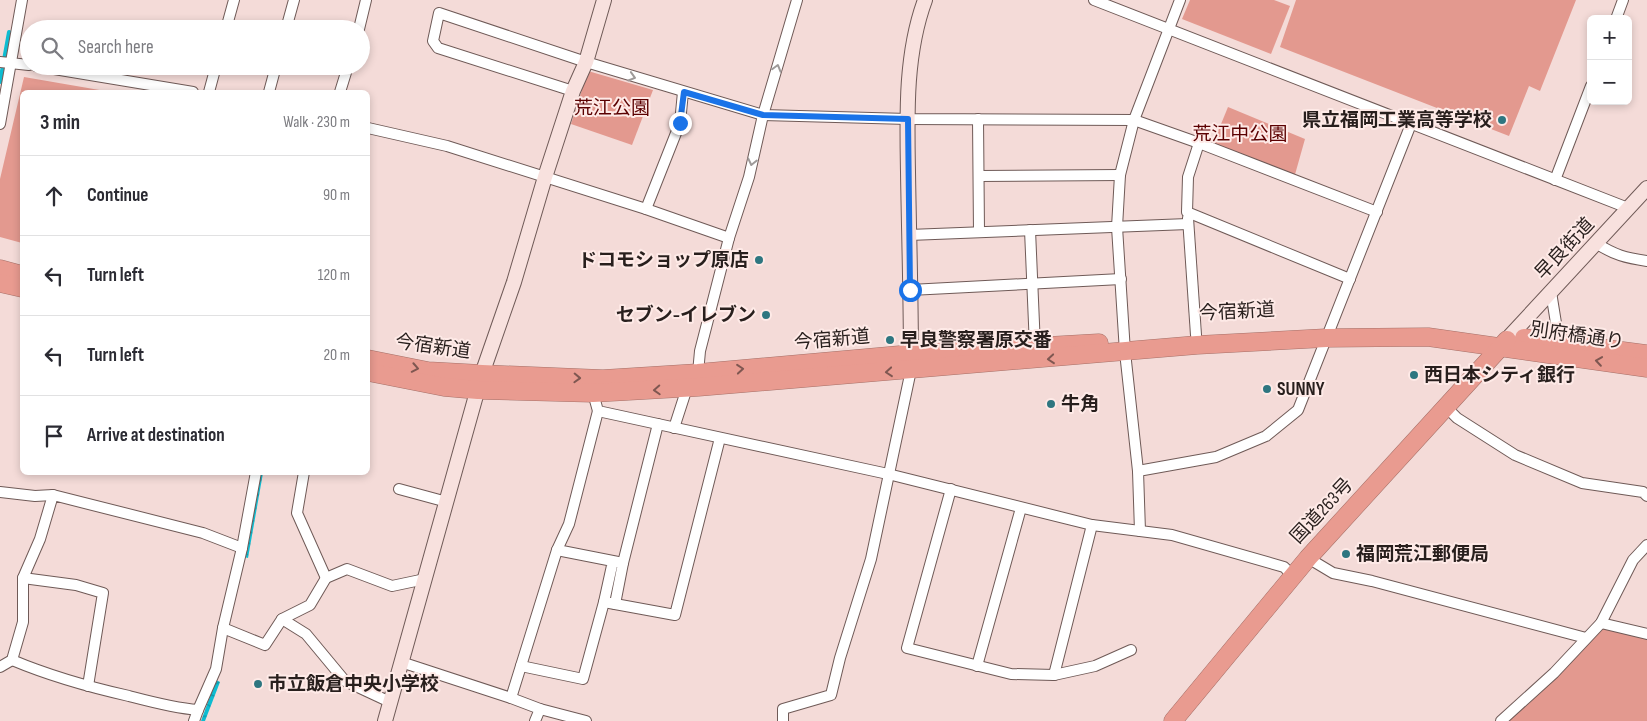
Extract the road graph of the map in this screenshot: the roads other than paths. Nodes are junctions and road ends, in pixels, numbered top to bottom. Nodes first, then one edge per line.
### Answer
1 (22, 0) edge
2 (234, 0) edge
3 (294, 0) edge
4 (366, 0) edge
5 (604, 0) edge
6 (797, 0) edge
7 (925, 0) edge
8 (1094, 0) edge
9 (1180, 0) edge
10 (1623, 0) edge
11 (1617, 15) edge
12 (228, 20) edge
13 (288, 20) edge
14 (361, 20) edge
15 (1168, 29) junction
16 (0, 62) edge
17 (12, 62) junction
18 (586, 62) junction
19 (20, 63) edge
20 (90, 75) edge
21 (214, 75) edge
22 (274, 75) edge
23 (345, 75) edge
24 (181, 90) edge
25 (210, 90) edge
26 (270, 90) edge
27 (341, 90) edge
28 (573, 91) junction
29 (684, 92) junction
30 (1587, 96) edge
31 (763, 115) junction
32 (908, 119) junction
33 (978, 119) junction
34 (1134, 120) junction
35 (0, 124) edge
36 (1411, 124) junction
37 (370, 128) edge
38 (1199, 143) junction
39 (1120, 175) junction
40 (545, 176) junction
41 (979, 176) junction
42 (1555, 180) junction
43 (1647, 188) edge
44 (1628, 208) junction
45 (646, 210) junction
46 (1187, 212) junction
47 (1377, 212) junction
48 (1188, 224) junction
49 (1117, 227) junction
50 (1030, 230) junction
51 (979, 232) junction
52 (908, 235) junction
53 (729, 238) junction
54 (1596, 243) junction
55 (1647, 261) edge
56 (0, 270) edge
57 (20, 275) edge
58 (1121, 279) junction
59 (1350, 279) junction
60 (0, 282) edge
61 (1032, 284) junction
62 (20, 287) edge
63 (910, 290) junction
64 (1551, 292) junction
65 (1329, 333) junction
66 (1196, 335) junction
67 (1505, 341) junction
68 (1563, 343) junction
69 (1035, 346) junction
70 (1125, 347) junction
71 (1647, 354) edge
72 (370, 358) edge
73 (911, 362) junction
74 (1647, 368) edge
75 (370, 372) edge
76 (698, 373) junction
77 (480, 382) junction
78 (686, 388) junction
79 (593, 393) junction
80 (1445, 406) junction
81 (598, 411) junction
82 (658, 424) junction
83 (674, 428) junction
84 (720, 438) junction
85 (1138, 471) junction
86 (888, 474) junction
87 (255, 475) edge
88 (303, 475) edge
89 (399, 489) dead end
90 (951, 489) junction
91 (0, 492) edge
92 (53, 495) junction
93 (1647, 496) edge
94 (447, 502) junction
95 (1021, 508) junction
96 (1092, 525) junction
97 (1140, 531) junction
98 (1647, 545) edge
99 (242, 548) junction
100 (557, 550) junction
101 (1308, 558) junction
102 (618, 562) junction
103 (1293, 576) junction
104 (23, 578) junction
105 (326, 578) junction
106 (425, 579) junction
107 (604, 602) junction
108 (615, 604) junction
109 (282, 619) junction
110 (1601, 623) junction
111 (223, 628) junction
112 (1647, 634) edge
113 (1586, 638) junction
114 (1131, 650) dead end
115 (12, 660) junction
116 (401, 662) junction
117 (521, 666) junction
118 (978, 666) junction
119 (0, 668) edge
120 (1054, 676) junction
121 (88, 686) junction
122 (511, 698) junction
123 (390, 702) junction
124 (540, 709) junction
125 (198, 710) junction
126 (194, 721) edge
127 (385, 721) edge
128 (535, 721) edge
129 (586, 721) edge
130 (783, 721) edge
131 (1173, 721) edge
132 (1501, 721) edge

1 - 17 street
2 - 12 street
3 - 13 street
4 - 14 street
5 - 18 street
31 -> 6 street
7 - 32 street
8 - 15 street
9 - 15 street
10 - 11 street
15 - 34 street
15 - 36 street
16 - 17 street
17 - 19 street
17 - 35 street
18 - 28 street
18 - 28 street
18 -> 29 street
20 - 24 street
21 - 25 street
22 - 26 street
23 - 27 street
28 - 40 street
29 - 31 street
29 - 45 street
30 - 42 street
31 - 32 street
31 -> 53 street
32 - 33 street
32 - 52 street
33 - 34 street
33 - 41 street
34 - 38 street
34 - 39 street
36 - 42 street
36 - 47 street
37 - 40 street
38 - 46 street
38 - 47 street
39 - 41 street
39 - 49 street
40 - 45 street
40 - 77 street
41 - 51 street
42 - 44 street
43 - 44 street, 早良街道
44 - 54 street, 早良街道
45 - 53 street
46 - 48 street
46 - 59 street
47 - 59 street
48 - 49 street
48 - 66 street
49 - 50 street
49 - 58 street
50 - 51 street
50 - 61 street
51 - 52 street
52 - 63 street
53 - 76 street
54 - 55 street
54 - 64 street, 早良街道
56 - 57 highway
58 - 61 street
58 - 70 street
59 - 65 street
60 - 62 highway
61 - 63 street
61 - 69 street
63 - 73 street
64 - 67 street, 早良街道
64 - 68 street
65 - 66 highway, 今宿新道
65 - 67 highway, 今宿新道
65 - 70 highway, 今宿新道
65 - 85 street
66 - 70 highway, 今宿新道
67 - 68 highway, 別府橋通り
74 -> 67 highway, 別府橋通り
67 - 80 highway, 国道263号
68 - 71 highway, 別府橋通り
69 - 70 highway, 今宿新道
69 - 73 highway, 今宿新道
70 -> 73 highway, 今宿新道
70 - 85 street
72 -> 77 highway, 今宿新道
76 -> 73 highway, 今宿新道
73 -> 78 highway, 今宿新道
73 - 86 street
75 - 77 highway, 今宿新道
77 -> 76 highway, 今宿新道
77 - 79 highway, 今宿新道
77 - 94 street
78 -> 79 highway, 今宿新道
78 - 83 street
79 - 81 street
80 - 93 street
80 - 101 highway, 国道263号
81 - 82 street
81 - 100 street
82 - 83 street
82 - 102 street
83 - 84 street
84 - 86 street
84 - 108 street
85 - 97 street
86 - 90 street
86 - 130 street
87 - 99 street
88 - 105 street
89 - 94 street
90 - 95 street
90 - 118 street
91 - 92 street
92 - 99 street
92 - 104 street
94 - 106 street
95 - 96 street
95 - 118 street
96 - 97 street
96 - 120 street
97 - 103 street
98 - 110 street
99 - 111 street
100 - 102 street
100 - 117 street
101 - 103 highway, 国道263号
101 - 113 street
102 - 107 street
102 - 108 street
103 - 131 highway, 国道263号
104 - 115 street
104 - 121 street
105 - 106 street
105 - 109 street
106 - 116 street
107 - 108 street
107 - 117 street
109 - 111 street
109 - 123 street
110 - 112 street
110 - 113 street
111 - 125 street
113 - 132 street
114 - 120 street
115 - 119 street
115 - 121 street
116 - 122 street
116 - 123 street
117 - 122 street
118 - 120 street
121 - 125 street
122 - 124 street
123 - 127 street
124 - 128 street
124 - 129 street
125 - 126 street

